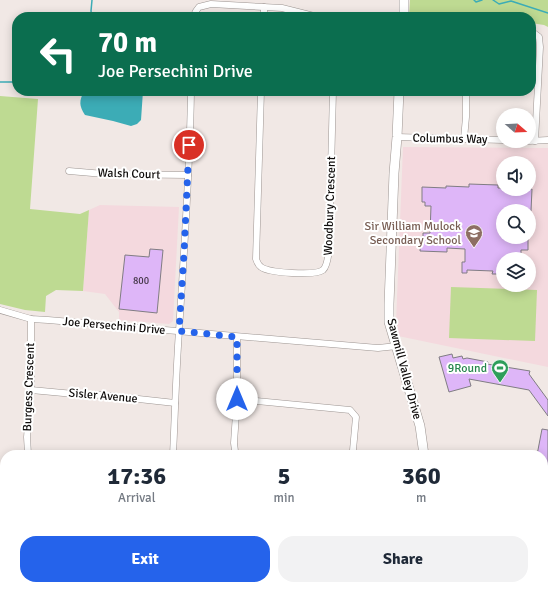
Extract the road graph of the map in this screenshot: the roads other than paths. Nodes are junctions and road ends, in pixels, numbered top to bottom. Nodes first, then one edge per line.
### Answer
1 (404, 0) edge
2 (264, 7) junction
3 (196, 12) edge
4 (264, 12) edge
5 (298, 12) edge
6 (404, 12) edge
7 (536, 35) edge
8 (536, 94) edge
9 (191, 96) edge
10 (261, 96) edge
11 (333, 96) edge
12 (399, 96) edge
13 (466, 96) edge
14 (536, 96) edge
15 (535, 108) edge
16 (397, 137) junction
17 (464, 139) junction
18 (496, 140) edge
19 (548, 140) edge
20 (536, 141) edge
21 (69, 171) dead end
22 (188, 175) junction
23 (0, 310) edge
24 (31, 319) junction
25 (179, 331) junction
26 (237, 337) junction
27 (397, 346) junction
28 (30, 390) junction
29 (237, 399) junction
30 (175, 403) junction
31 (28, 450) edge
32 (173, 450) edge
33 (235, 450) edge
34 (353, 450) edge
35 (423, 450) edge

1 - 6 street
2 - 3 street
2 - 4 street
2 - 5 street
7 - 8 street
9 - 22 street
10 - 11 street, Woodbury Crescent
12 - 16 street, Sawmill Valley Drive
13 - 17 street
14 - 15 street
16 - 17 street, Columbus Way
16 - 27 street, Sawmill Valley Drive
17 - 18 street, Columbus Way
19 - 20 street
21 - 22 street, Walsh Court
22 - 25 street
23 - 24 street, Joe Persechini Drive
24 - 25 street, Joe Persechini Drive
24 - 28 street, Burgess Crescent
25 - 26 street, Joe Persechini Drive
25 - 30 street
26 - 27 street, Joe Persechini Drive
26 - 29 street
27 - 35 street, Sawmill Valley Drive
28 - 30 street, Sisler Avenue
28 - 31 street, Burgess Crescent
29 - 33 street
29 - 34 street
30 - 32 street

